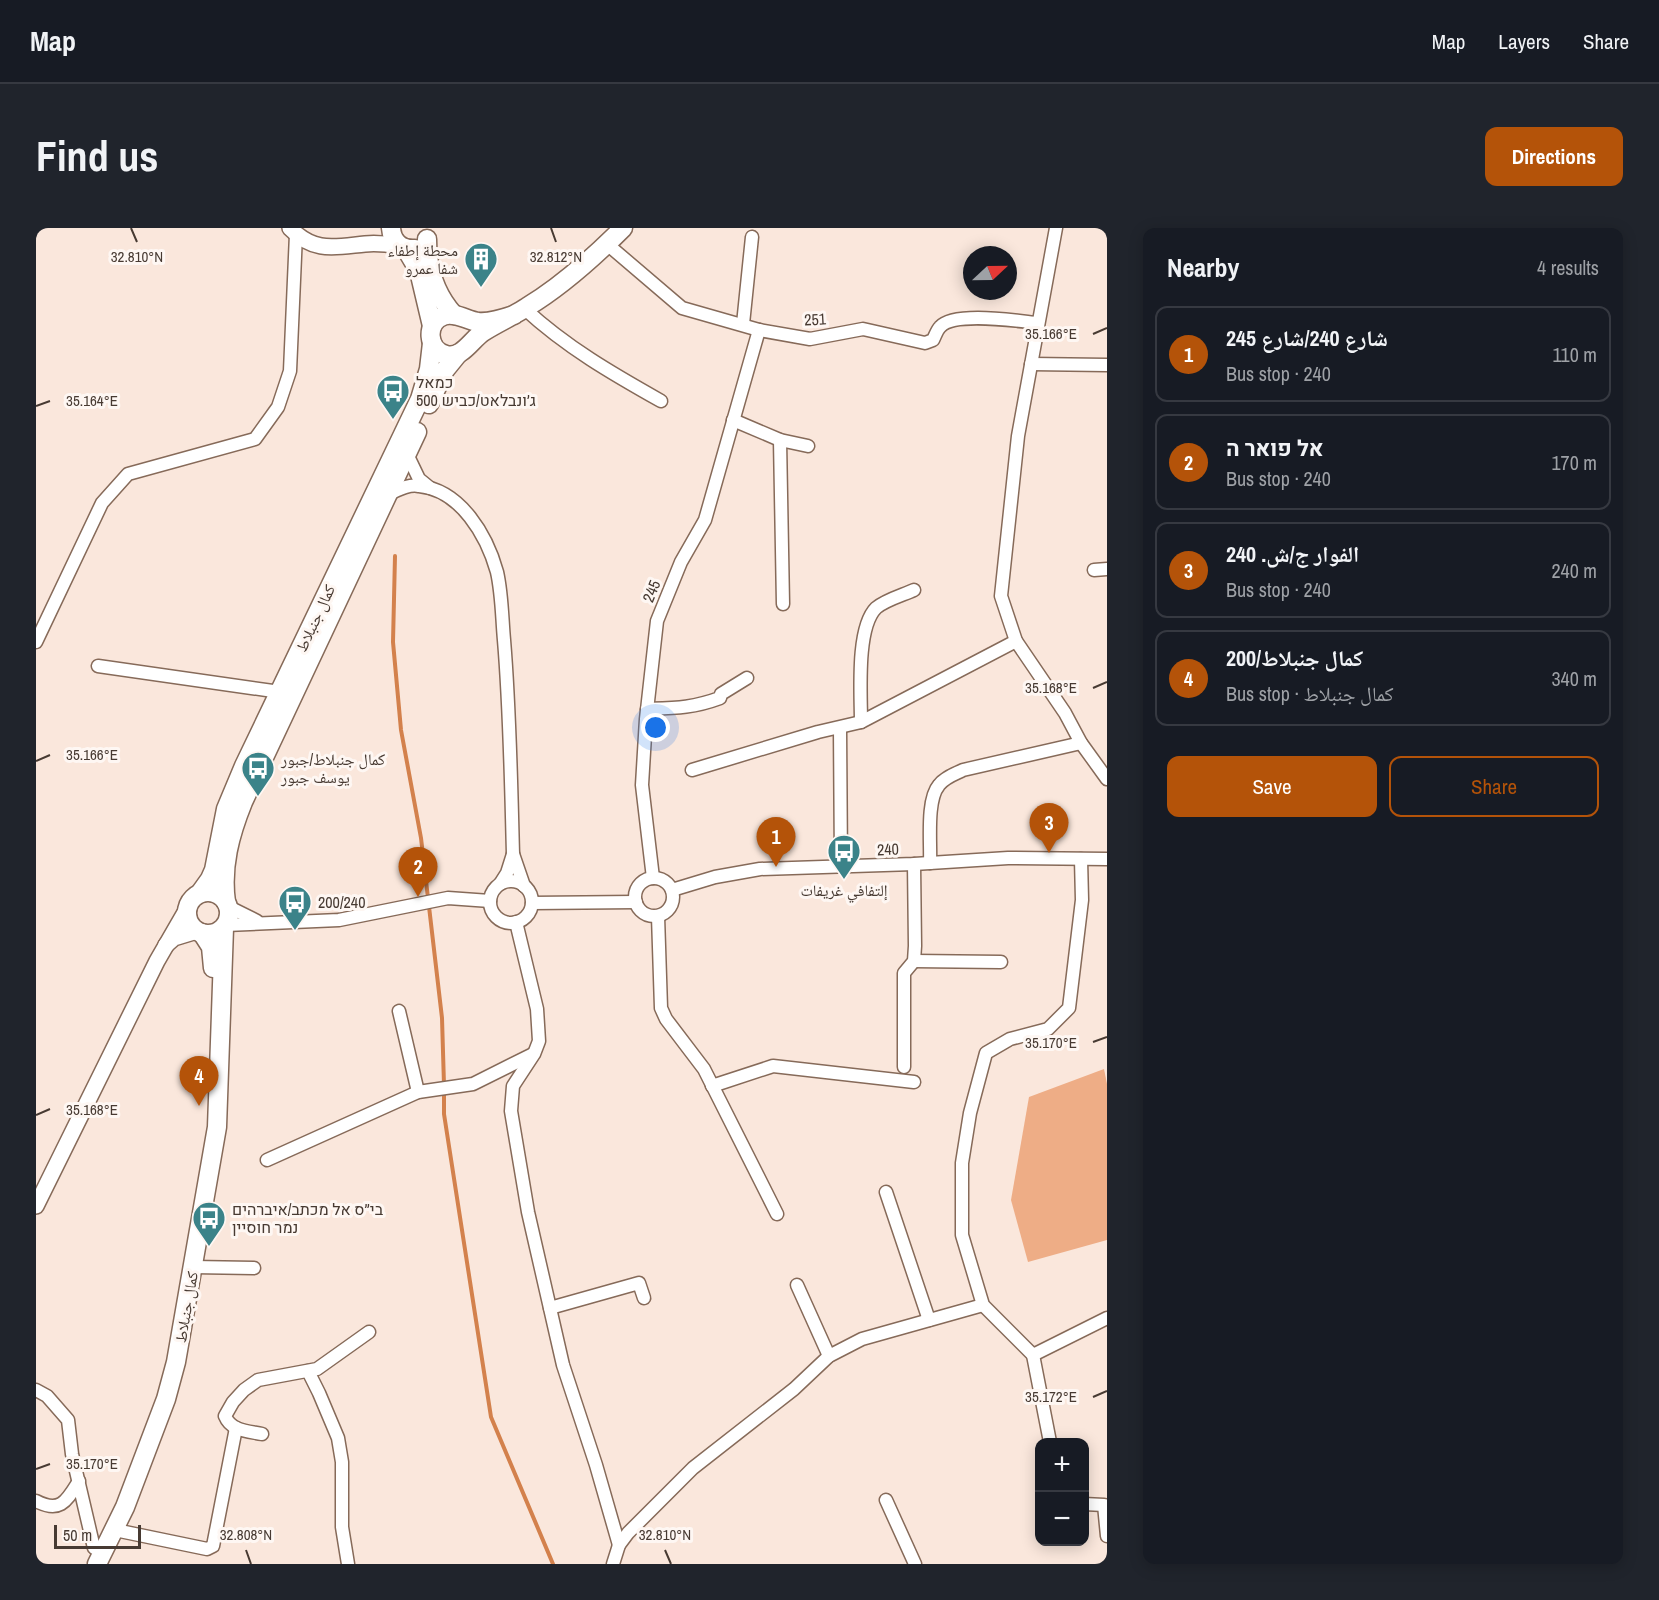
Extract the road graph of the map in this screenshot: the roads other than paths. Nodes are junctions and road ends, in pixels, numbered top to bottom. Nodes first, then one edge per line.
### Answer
1 (390, 228) edge
2 (622, 228) edge
3 (1056, 228) edge
4 (293, 231) edge
5 (428, 234) edge
6 (752, 237) dead end
7 (365, 244) junction
8 (607, 244) junction
9 (402, 247) junction
10 (520, 312) junction
11 (458, 316) junction
12 (1038, 323) junction
13 (743, 324) junction
14 (759, 330) junction
15 (432, 335) junction
16 (463, 350) junction
17 (1031, 364) junction
18 (1107, 365) edge
19 (661, 401) dead end
20 (733, 420) junction
21 (780, 440) junction
22 (808, 446) dead end
23 (407, 454) junction
24 (431, 489) junction
25 (389, 494) junction
26 (1107, 569) edge
27 (1094, 570) dead end
28 (914, 590) dead end
29 (783, 604) dead end
30 (1016, 640) junction
31 (36, 642) edge
32 (98, 666) dead end
33 (747, 678) dead end
34 (280, 692) junction
35 (647, 709) junction
36 (861, 722) junction
37 (840, 728) junction
38 (1081, 744) junction
39 (692, 770) dead end
40 (1107, 779) edge
41 (513, 854) junction
42 (1081, 859) junction
43 (1107, 859) edge
44 (930, 863) junction
45 (914, 864) junction
46 (841, 867) junction
47 (653, 878) junction
48 (500, 884) junction
49 (524, 886) junction
50 (672, 890) junction
51 (200, 893) junction
52 (490, 901) junction
53 (636, 902) junction
54 (532, 903) junction
55 (187, 909) junction
56 (226, 915) junction
57 (658, 916) junction
58 (516, 922) junction
59 (200, 932) junction
60 (164, 947) junction
61 (914, 961) junction
62 (1001, 962) dead end
63 (399, 1011) dead end
64 (534, 1054) junction
65 (904, 1067) dead end
66 (914, 1082) dead end
67 (712, 1086) junction
68 (418, 1092) junction
69 (267, 1160) dead end
70 (886, 1192) dead end
71 (36, 1206) edge
72 (777, 1214) dead end
73 (193, 1267) junction
74 (254, 1268) dead end
75 (797, 1285) dead end
76 (644, 1298) dead end
77 (983, 1305) junction
78 (550, 1308) junction
79 (1107, 1318) edge
80 (929, 1320) junction
81 (369, 1332) dead end
82 (1033, 1355) junction
83 (829, 1356) junction
84 (308, 1371) junction
85 (36, 1390) edge
86 (236, 1428) junction
87 (262, 1434) dead end
88 (1049, 1438) edge
89 (79, 1481) junction
90 (886, 1500) dead end
91 (36, 1501) edge
92 (1089, 1504) edge
93 (115, 1530) junction
94 (1107, 1536) edge
95 (618, 1545) junction
96 (95, 1556) edge
97 (85, 1564) edge
98 (348, 1564) edge
99 (613, 1564) edge
100 (915, 1564) edge

1 - 7 street
1 - 9 main road
2 - 8 main road, كمال جنبلاط
3 - 12 street
4 - 7 street
4 - 31 street
5 - 9 main road
5 - 11 main road
6 - 13 street
7 - 9 street
8 - 10 main road, كمال جنبلاط
8 - 13 street, 251
9 - 15 main road
10 - 11 main road
10 - 16 main road, كمال جنبلاط
10 - 19 street
11 - 15 main road
11 - 16 main road
12 - 14 street, 251
12 - 17 street
13 - 14 street, 251
14 - 20 street, 245
15 - 16 main road
15 - 34 main road, كمال جنبلاط
16 - 23 main road, كمال جنبلاط
17 - 18 street
17 - 30 street
20 - 21 street
20 - 35 street, 245
21 - 22 street
21 - 29 street
23 - 24 street
23 - 25 main road, كمال جنبلاط
24 - 25 street
24 - 41 street
25 - 56 main road, كمال جنبلاط
26 - 27 street
28 - 36 street
30 - 36 street
30 - 38 street
32 - 34 street
33 - 35 street
34 - 51 main road, كمال جنبلاط
35 - 47 street, 245
36 - 37 street
37 - 39 street
37 - 46 street
38 - 40 street
38 - 44 street
41 - 48 street
41 - 49 street
42 - 43 street, 240
42 - 44 street, 240
42 - 77 street
44 - 45 street, 240
45 - 46 street, 240
45 - 61 street
46 - 50 street, 240
47 - 50 street
47 - 53 street
48 - 49 street
48 - 52 street
49 - 54 street
50 - 57 street
51 - 55 main road
51 - 56 main road
52 - 56 street
52 - 58 street
53 - 54 street
53 - 57 street
54 - 58 street
55 - 59 main road
55 - 60 street
56 - 59 main road
56 - 73 main road, كمال جنبلاط
57 - 67 street
58 - 64 street
59 - 60 street
59 - 96 main road, كمال جنبلاط
60 - 71 street
61 - 62 street
61 - 65 street
63 - 68 street
64 - 68 street
64 - 78 street
66 - 67 street
67 - 72 street
68 - 69 street
70 - 80 street
73 - 74 street
73 - 93 main road, كمال جنبلاط
75 - 83 street
76 - 78 street
77 - 80 street
77 - 82 street
78 - 95 street
79 - 82 street
80 - 83 street
81 - 84 street
82 - 88 street
83 - 95 street
84 - 86 street
84 - 98 street
85 - 89 street
86 - 87 street
86 - 93 street
89 - 91 street
89 - 96 street
90 - 100 street
92 - 94 street
93 - 96 main road, كمال جنبلاط
95 - 99 street
96 - 97 main road, كمال جنبلاط

